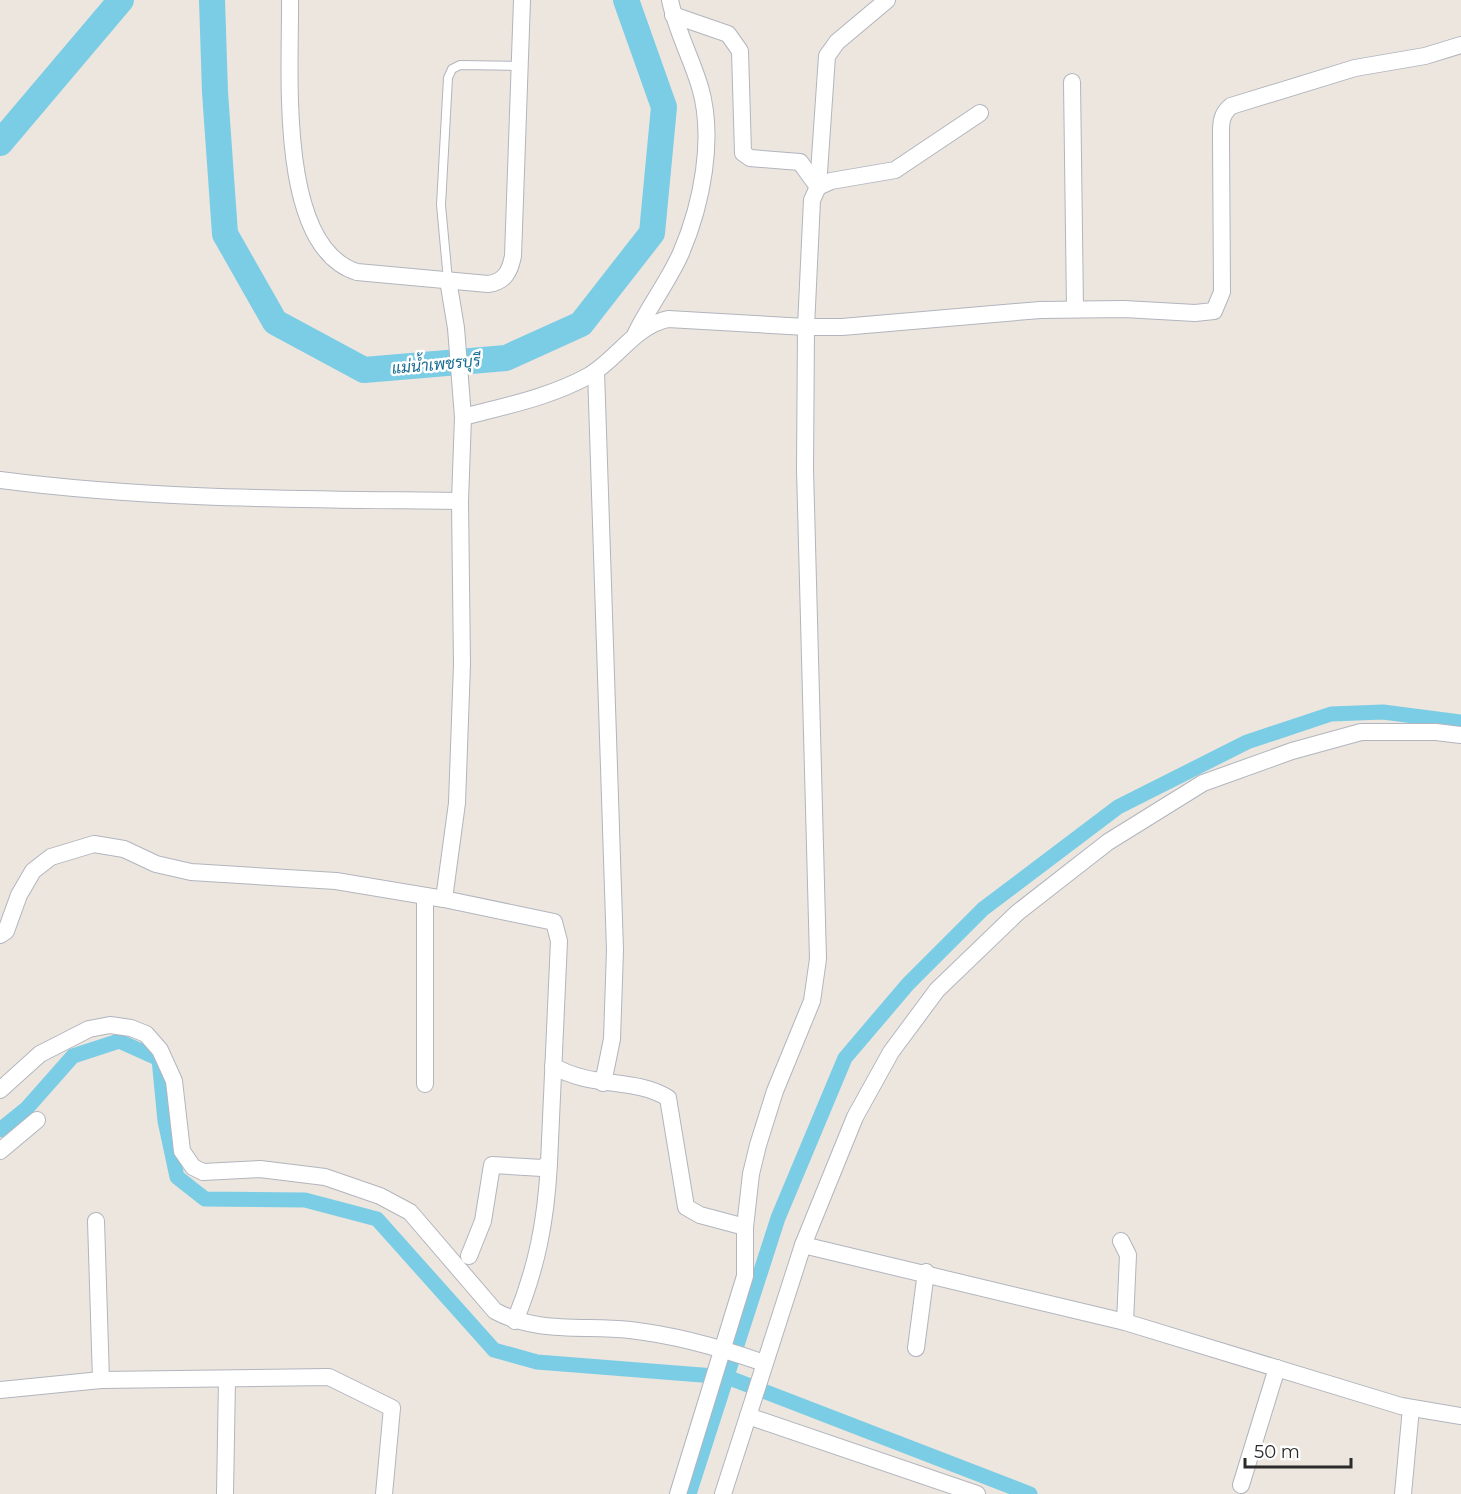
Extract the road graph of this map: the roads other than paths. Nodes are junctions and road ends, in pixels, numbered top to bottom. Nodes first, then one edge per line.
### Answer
1 (290, 0) edge
2 (522, 0) edge
3 (888, 0) edge
4 (671, 7) edge
5 (1461, 45) edge
6 (520, 66) junction
7 (1072, 82) dead end
8 (980, 113) dead end
9 (818, 187) junction
10 (448, 280) junction
11 (1075, 308) junction
12 (806, 327) junction
13 (634, 336) junction
14 (596, 371) junction
15 (463, 417) junction
16 (0, 480) edge
17 (460, 501) junction
18 (1461, 735) edge
19 (425, 896) junction
20 (444, 899) junction
21 (0, 935) edge
22 (553, 1066) junction
23 (603, 1083) junction
24 (424, 1084) dead end
25 (0, 1090) edge
26 (37, 1120) dead end
27 (0, 1151) edge
28 (549, 1163) junction
29 (96, 1221) dead end
30 (745, 1227) junction
31 (1121, 1241) dead end
32 (803, 1245) junction
33 (469, 1256) dead end
34 (926, 1272) junction
35 (514, 1321) junction
36 (1125, 1322) junction
37 (916, 1348) dead end
38 (722, 1356) junction
39 (1277, 1368) junction
40 (762, 1369) junction
41 (227, 1379) junction
42 (101, 1380) junction
43 (0, 1390) edge
44 (1412, 1408) junction
45 (749, 1412) junction
46 (1461, 1416) edge
47 (1241, 1485) dead end
48 (225, 1494) edge
49 (384, 1494) edge
50 (678, 1494) edge
51 (723, 1494) edge
52 (977, 1494) edge
53 (1404, 1494) edge

1 - 10 street
2 - 6 street
3 - 9 street
4 - 9 street
4 - 13 street
5 - 11 street
6 - 10 street
6 - 10 lane
7 - 11 street
8 - 9 street
9 - 12 street
10 - 15 street
11 - 12 street
12 - 13 street
12 - 30 street
13 - 14 street
14 - 15 street
14 - 23 street
15 - 17 street
16 - 17 street
17 - 20 street
18 - 32 street
19 - 20 street
19 - 21 street
19 - 24 street
20 - 22 street
22 - 23 street
22 - 28 street
23 - 30 street
25 - 35 street
26 - 27 street
28 - 33 street
28 - 35 street
29 - 42 street
30 - 38 street
31 - 36 street
32 - 34 street
32 - 40 street
34 - 36 street
34 - 37 street
35 - 38 street
36 - 39 street
38 - 40 street
38 - 50 street
39 - 44 street
39 - 47 street
40 - 45 street
41 - 42 street
41 - 48 street
41 - 49 street
42 - 43 street
44 - 46 street
44 - 53 street
45 - 51 street
45 - 52 street

